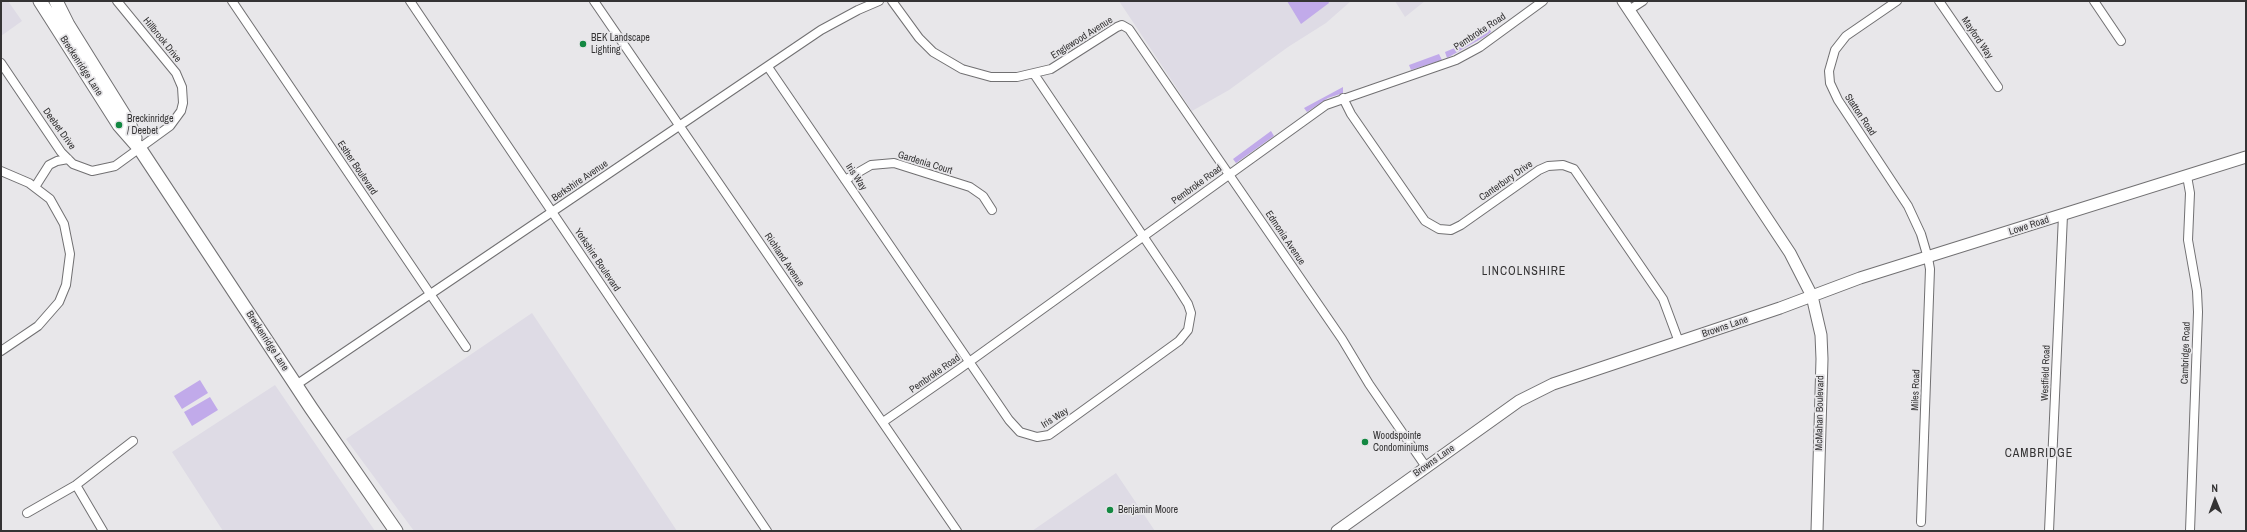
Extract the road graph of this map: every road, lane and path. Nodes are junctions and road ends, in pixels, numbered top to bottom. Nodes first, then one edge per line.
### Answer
1 (40, 1) edge
2 (56, 1) edge
3 (118, 1) edge
4 (232, 1) edge
5 (410, 1) edge
6 (594, 1) edge
7 (879, 1) edge
8 (892, 1) edge
9 (1543, 1) edge
10 (1643, 1) edge
11 (1897, 1) edge
12 (1939, 1) edge
13 (2094, 1) edge
14 (1626, 6) edge
15 (1122, 25) joint
16 (2122, 41) dead end
17 (1, 63) edge
18 (768, 66) junction
19 (1034, 74) junction
20 (1998, 87) dead end
21 (1343, 98) junction
22 (680, 126) junction
23 (140, 149) junction
24 (2246, 157) edge
25 (68, 159) junction
26 (1, 171) edge
27 (1228, 174) junction
28 (2187, 176) junction
29 (845, 180) junction
30 (35, 187) junction
31 (992, 210) dead end
32 (553, 212) junction
33 (2063, 215) junction
34 (1143, 237) junction
35 (1928, 258) junction
36 (430, 294) junction
37 (1812, 296) junction
38 (1679, 342) junction
39 (466, 347) dead end
40 (1, 352) edge
41 (969, 362) junction
42 (296, 385) junction
43 (883, 422) junction
44 (133, 441) dead end
45 (1426, 467) junction
46 (76, 485) junction
47 (27, 513) dead end
48 (1921, 522) dead end
49 (103, 531) edge
50 (396, 531) edge
51 (767, 531) edge
52 (957, 531) edge
53 (1337, 531) edge
54 (1817, 531) edge
55 (2049, 531) edge
56 (2190, 531) edge

1 - 23 main road, Breckenridge Lane
2 - 23 main road, Breckenridge Lane
3 - 23 street, Hillbrook Drive
4 - 36 street, Esther Boulevard
5 - 32 street, Yorkshire Boulevard
6 - 22 street, Richland Avenue
7 - 18 street, Berkshire Avenue
8 - 19 street, Englewood Avenue
9 - 21 street, Pembroke Road
10 - 14 street
11 - 35 street, Statton Road
12 - 20 street, Mayford Way
13 - 16 street
14 - 37 street
15 - 19 street, Englewood Avenue
15 - 27 street, Edmonia Avenue
17 - 25 street, Deebet Drive
18 - 22 street, Berkshire Avenue
18 - 29 street, Iris Way
19 - 34 street, Iris Way
21 - 27 street, Pembroke Road
21 - 38 street, Canterbury Drive
22 - 32 street, Berkshire Avenue
22 - 43 street, Richland Avenue
23 - 25 street, Deebet Drive
23 - 42 main road, Breckenridge Lane
24 - 28 street, Lowe Road
25 - 30 street
26 - 30 street
27 - 34 street, Pembroke Road
27 - 45 street, Edmonia Avenue
28 - 33 street, Lowe Road
28 - 56 street, Cambridge Road
29 - 31 street, Gardenia Court
29 - 41 street, Iris Way
30 - 40 street
32 - 36 street, Berkshire Avenue
32 - 51 street, Yorkshire Boulevard
33 - 35 street, Lowe Road
33 - 55 street, Westfield Road
34 - 41 street, Pembroke Road
34 - 41 street, Iris Way
35 - 37 street, Lowe Road
35 - 48 street, Miles Road
36 - 39 street, Esther Boulevard
36 - 42 street, Berkshire Avenue
37 - 38 street, Browns Lane
37 - 54 street, McMahan Boulevard
38 - 45 street, Browns Lane
41 - 43 street, Pembroke Road
42 - 50 main road, Breckenridge Lane
43 - 52 street, Richland Avenue
44 - 46 street
45 - 53 street, Browns Lane
46 - 47 street
46 - 49 street

